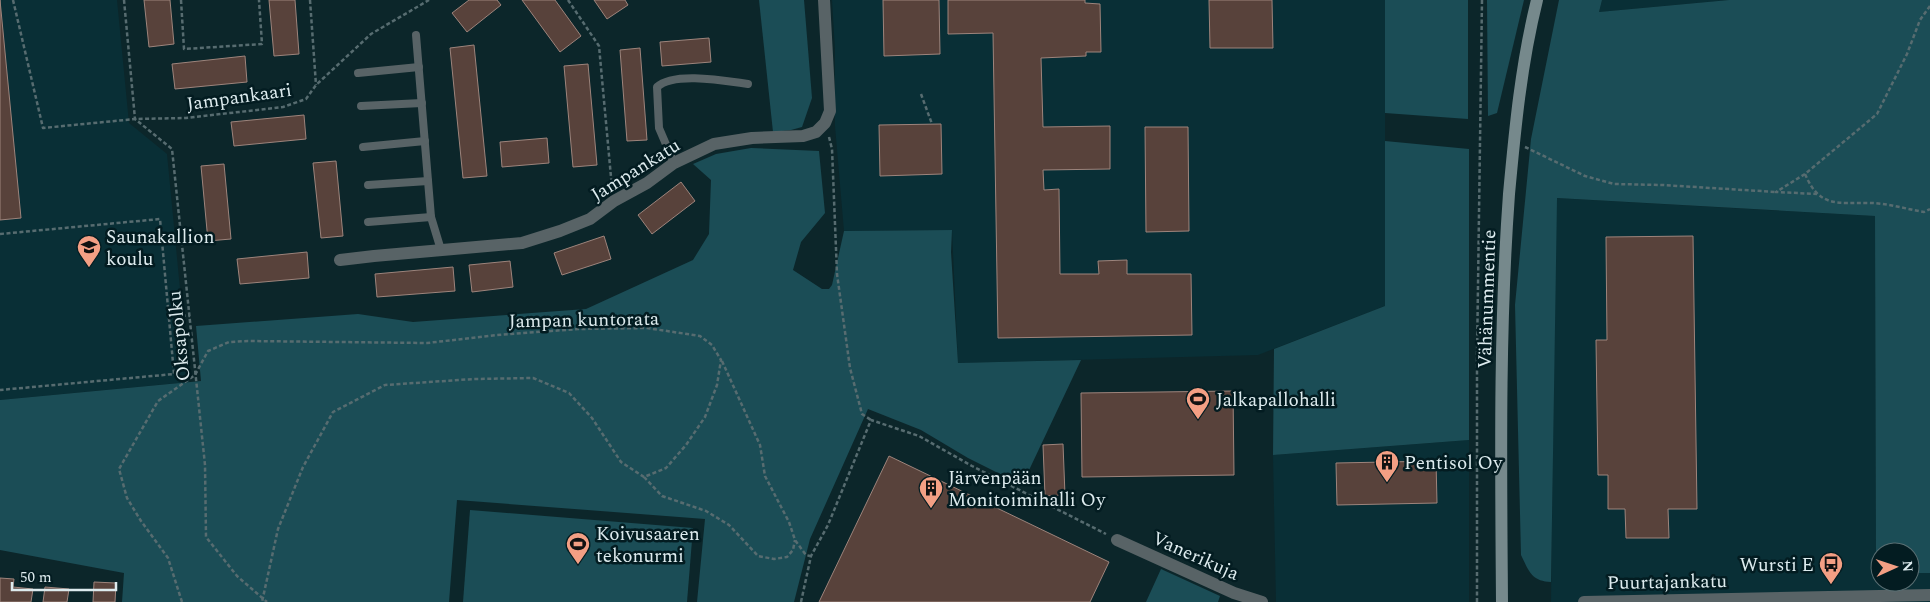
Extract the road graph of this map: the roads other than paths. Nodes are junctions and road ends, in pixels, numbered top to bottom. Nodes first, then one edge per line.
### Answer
1 (824, 0) edge
2 (1537, 0) edge
3 (416, 36) dead end
4 (419, 67) junction
5 (358, 73) dead end
6 (748, 84) dead end
7 (422, 102) junction
8 (361, 106) dead end
9 (425, 141) junction
10 (363, 147) dead end
11 (674, 163) junction
12 (428, 181) junction
13 (368, 185) dead end
14 (431, 217) junction
15 (368, 222) dead end
16 (442, 250) junction
17 (340, 260) dead end
18 (1117, 540) road end
19 (1930, 594) edge
20 (1749, 600) edge
21 (1262, 602) edge
22 (1502, 602) edge
23 (1584, 602) edge

1 - 11 street, Jampankatu
2 - 22 main road, Vähänummentie
3 - 4 lane
4 - 5 lane
4 - 7 lane
6 - 11 lane
7 - 8 lane
7 - 9 lane
9 - 10 lane
9 - 12 lane
11 - 16 street, Jampankatu
12 - 13 lane
12 - 14 lane
14 - 15 lane
14 - 16 lane
16 - 17 street, Jampankatu
18 - 21 street, Vanerikuja
19 - 20 street, Puurtajankatu
20 - 23 street, Puurtajankatu

